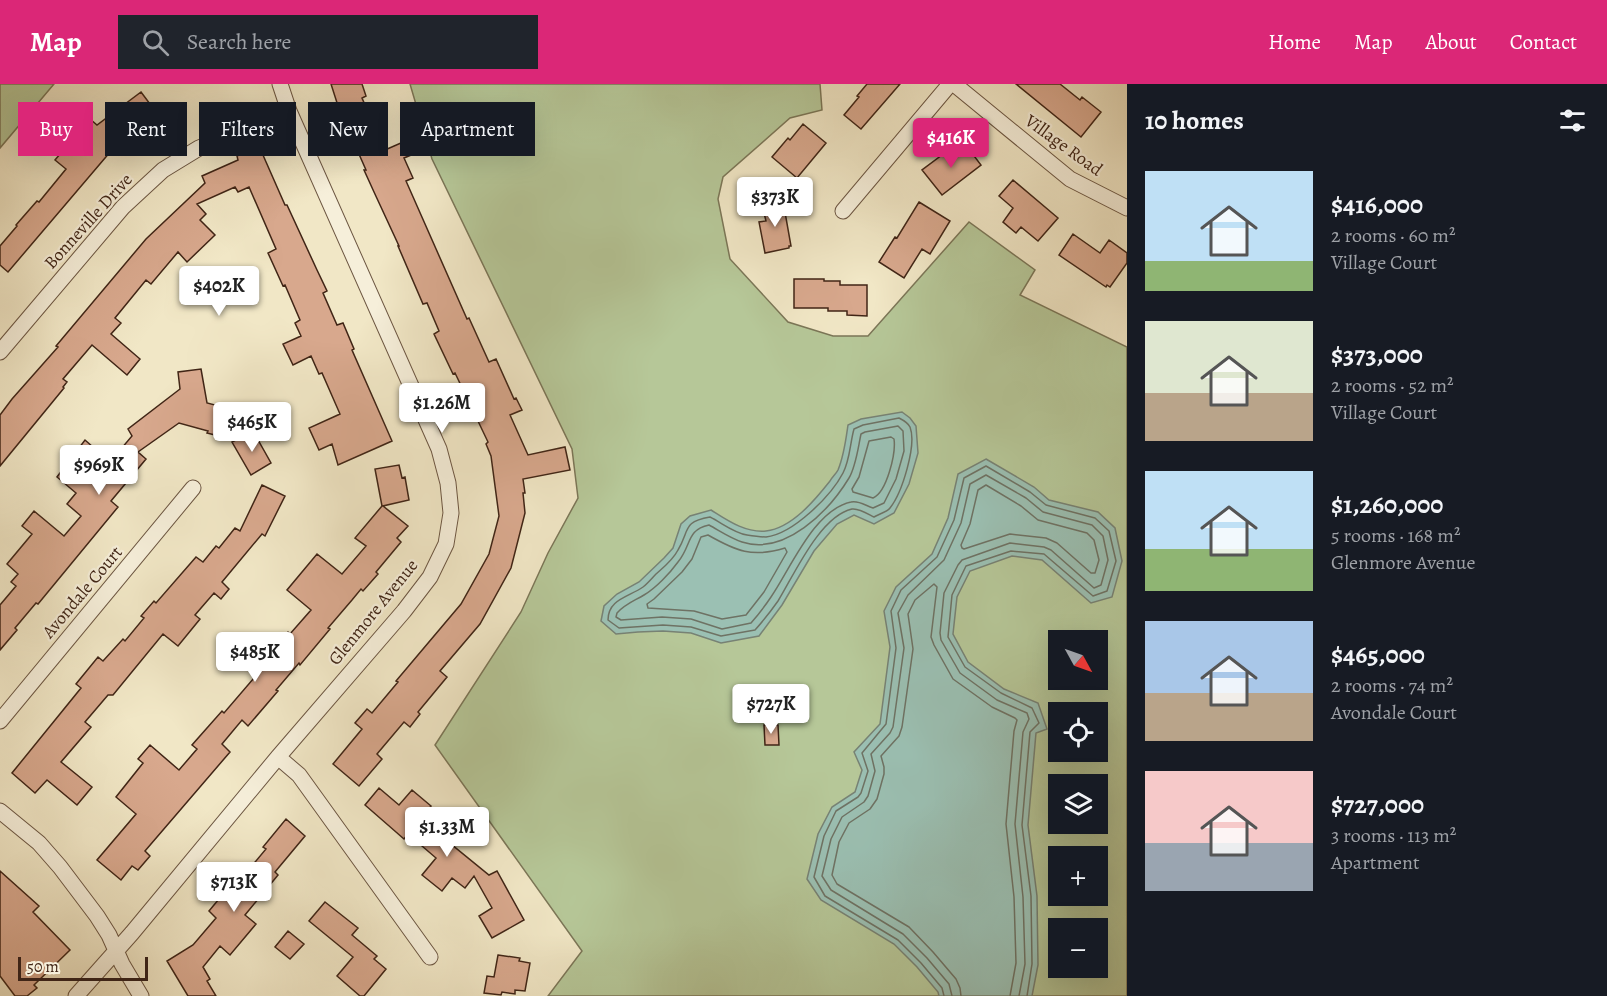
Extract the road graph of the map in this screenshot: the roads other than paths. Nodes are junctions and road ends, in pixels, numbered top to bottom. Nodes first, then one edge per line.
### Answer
1 (280, 84) edge
2 (952, 84) edge
3 (286, 102) edge
4 (296, 127) edge
5 (199, 148) edge
6 (1127, 207) edge
7 (843, 211) dead end
8 (0, 352) edge
9 (193, 488) dead end
10 (0, 721) edge
11 (278, 758) junction
12 (0, 811) edge
13 (117, 951) junction
14 (430, 957) dead end
15 (76, 996) edge
16 (141, 996) edge

1 - 3 street, Glenmore Avenue
2 - 6 street, Village Road
2 - 7 street
4 - 11 street, Glenmore Avenue
5 - 8 street, Bonneville Drive
9 - 10 street, Avondale Court
11 - 13 street, Glenmore Avenue
11 - 14 street
12 - 13 street
13 - 15 street, Glenmore Avenue
13 - 16 street

